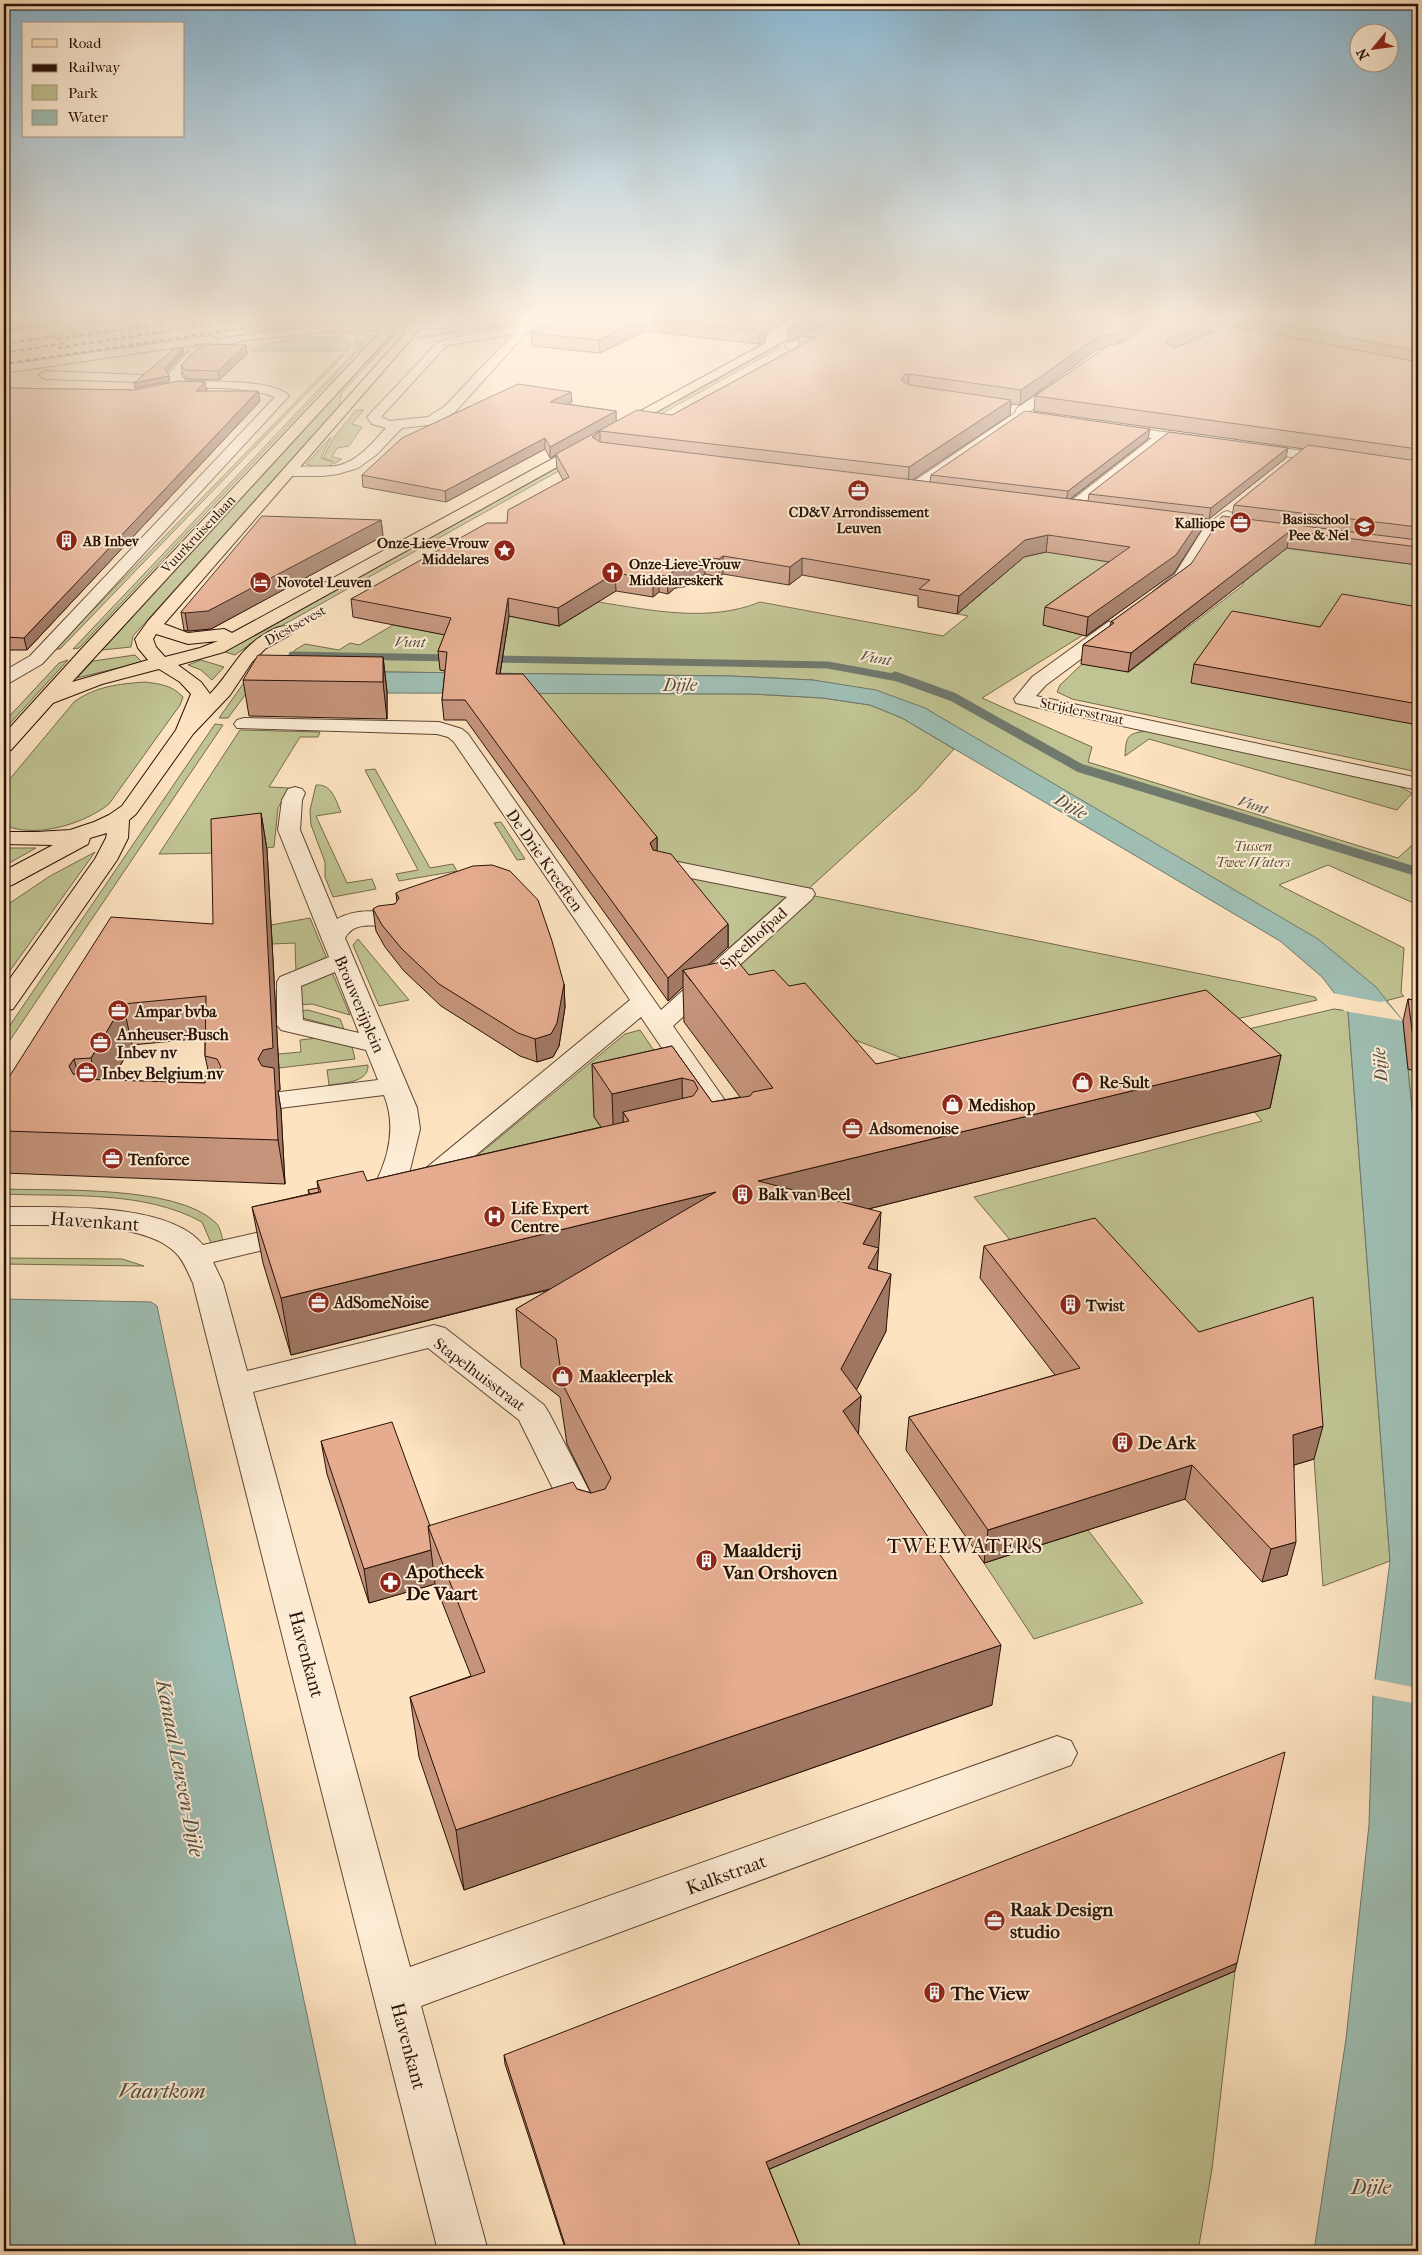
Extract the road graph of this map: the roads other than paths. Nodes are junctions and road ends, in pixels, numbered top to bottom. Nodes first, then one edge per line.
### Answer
1 (258, 423) edge
2 (302, 423) edge
3 (331, 423) edge
4 (388, 423) edge
5 (412, 423) edge
6 (628, 423) edge
7 (647, 423) edge
8 (1003, 423) edge
9 (397, 425) junction
10 (1100, 427) edge
11 (1162, 436) junction
12 (1215, 443) edge
13 (1235, 446) edge
14 (1302, 455) junction
15 (1350, 462) edge
16 (1290, 464) edge
17 (290, 472) junction
18 (896, 487) edge
19 (912, 489) junction
20 (935, 492) edge
21 (1240, 505) edge
22 (1056, 506) edge
23 (1071, 508) junction
24 (1095, 511) edge
25 (1154, 518) edge
26 (1214, 526) junction
27 (1271, 533) edge
28 (420, 554) dead end
29 (1150, 600) edge
30 (1126, 617) edge
31 (302, 621) dead end
32 (264, 624) junction
33 (154, 625) junction
34 (163, 664) junction
35 (4, 678) edge
36 (103, 678) junction
37 (195, 685) junction
38 (46, 699) junction
39 (244, 724) edge
40 (470, 725) edge
41 (439, 728) junction
42 (186, 730) junction
43 (4, 746) edge
44 (1418, 784) edge
45 (295, 793) dead end
46 (118, 820) junction
47 (97, 830) junction
48 (4, 838) edge
49 (531, 840) junction
50 (556, 844) edge
51 (663, 866) edge
52 (4, 880) edge
53 (388, 920) edge
54 (337, 949) junction
55 (643, 1002) junction
56 (4, 1004) edge
57 (659, 1025) junction
58 (378, 1045) junction
59 (394, 1086) junction
60 (280, 1100) dead end
61 (739, 1142) edge
62 (446, 1198) edge
63 (4, 1216) edge
64 (365, 1217) junction
65 (319, 1228) edge
66 (195, 1257) junction
67 (236, 1385) junction
68 (594, 1536) edge
69 (1057, 1753) dead end
70 (396, 1994) junction
71 (463, 2251) edge

1 - 35 street
2 - 38 main road, Vuurkruisenlaan
3 - 17 main road, Vuurkruisenlaan
4 - 9 street
5 - 9 street
6 - 32 main road, Diestsevest
7 - 28 main road
8 - 19 street
9 - 17 street
10 - 11 street
11 - 12 street
11 - 23 street
13 - 14 street
14 - 15 street
14 - 16 street
17 - 33 main road, Vuurkruisenlaan
18 - 19 street
19 - 20 street
21 - 26 street
22 - 23 street
23 - 24 street
25 - 26 street
26 - 27 street
26 - 29 street
30 - 44 street, Strijdersstraat
31 - 42 main road, Diestsevest
32 - 33 main road
32 - 34 main road, Diestsevest
33 - 34 main road, Vuurkruisenlaan
34 - 36 main road, Diestsevest
34 - 37 main road
36 - 37 main road
36 - 38 main road
37 - 42 main road
38 - 43 main road, Vuurkruisenlaan
39 - 41 street, De Drie Kreeften
40 - 41 street, De Drie Kreeften
41 - 49 street, De Drie Kreeften
42 - 46 main road
45 - 54 street, Brouwerijplein
46 - 47 main road
46 - 56 main road
47 - 48 main road
47 - 52 main road
49 - 50 street
49 - 55 street, De Drie Kreeften
51 - 57 street, Speelhofpad
53 - 54 street
54 - 58 street, Brouwerijplein
54 - 58 street
55 - 57 street, De Drie Kreeften
55 - 64 street
57 - 61 street, De Drie Kreeften
58 - 59 street, Brouwerijplein
59 - 60 street
59 - 64 street, Brouwerijplein
62 - 64 street
63 - 66 street, Havenkant
65 - 66 street
66 - 67 street, Havenkant
67 - 68 street, Stapelhuisstraat
67 - 70 street, Havenkant
69 - 70 street, Kalkstraat
70 - 71 street, Havenkant

